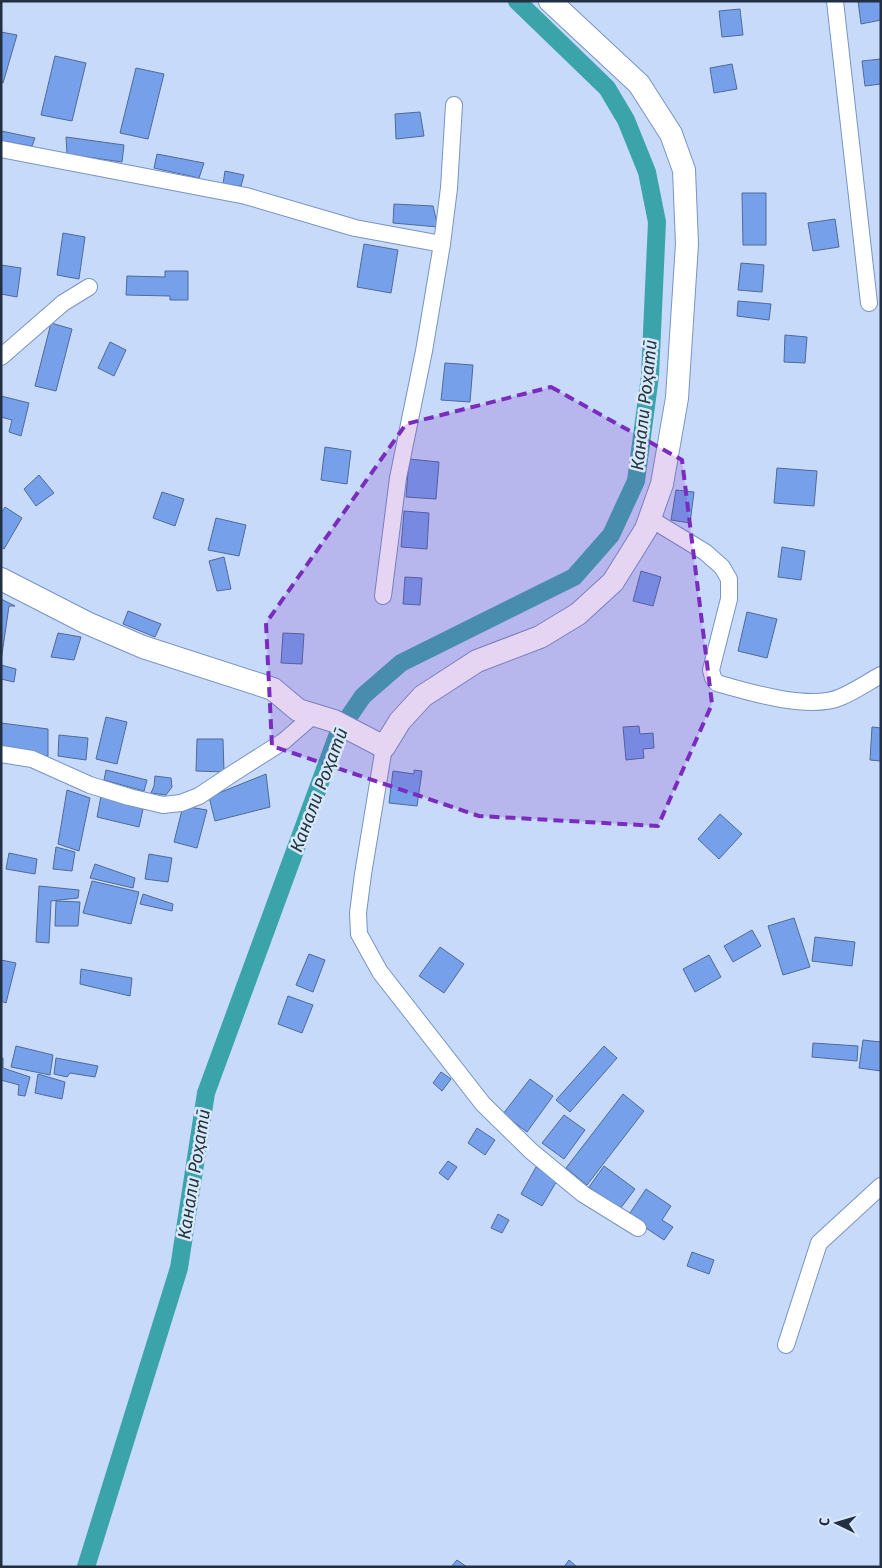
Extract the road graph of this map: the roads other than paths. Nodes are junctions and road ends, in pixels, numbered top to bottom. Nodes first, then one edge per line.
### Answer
1 (550, 1) edge
2 (835, 1) edge
3 (454, 105) dead end
4 (1, 149) edge
5 (442, 244) junction
6 (89, 287) dead end
7 (869, 303) dead end
8 (1, 357) edge
9 (649, 518) junction
10 (1, 579) edge
11 (382, 596) dead end
12 (881, 675) edge
13 (324, 718) junction
14 (384, 747) junction
15 (1, 754) edge
16 (881, 1186) edge
17 (638, 1228) dead end
18 (786, 1345) dead end

1 - 9 street
2 - 7 street
3 - 5 street
4 - 5 street
5 - 11 street
6 - 8 street
9 - 12 street
9 - 14 street
10 - 13 street
13 - 14 street
13 - 15 street
14 - 17 street
16 - 18 street

